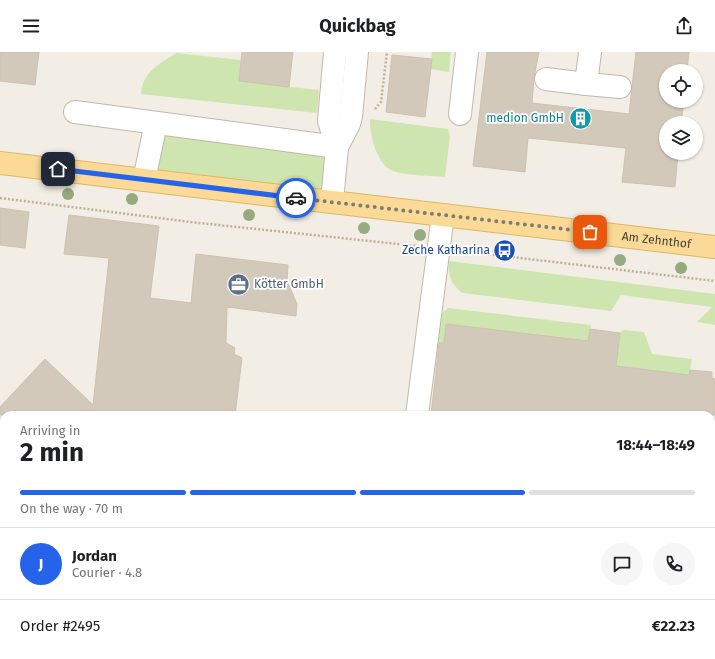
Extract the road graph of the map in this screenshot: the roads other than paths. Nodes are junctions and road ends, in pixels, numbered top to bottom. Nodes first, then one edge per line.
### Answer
1 (334, 52) edge
2 (357, 52) edge
3 (467, 52) edge
4 (590, 52) edge
5 (546, 79) dead end
6 (586, 84) junction
7 (620, 87) dead end
8 (75, 112) dead end
9 (460, 114) dead end
10 (147, 122) junction
11 (337, 147) junction
12 (0, 163) edge
13 (144, 180) junction
14 (332, 202) junction
15 (443, 215) junction
16 (715, 247) edge
17 (419, 411) edge

1 - 11 street
2 - 11 street
3 - 9 street
4 - 6 street
5 - 6 street
6 - 7 street
8 - 10 street
10 - 11 street
10 - 13 street
11 - 14 street
12 - 13 main road, Am Zehnthof
13 - 14 main road, Am Zehnthof
14 - 15 main road, Am Zehnthof
15 - 16 main road, Am Zehnthof
15 - 17 street

